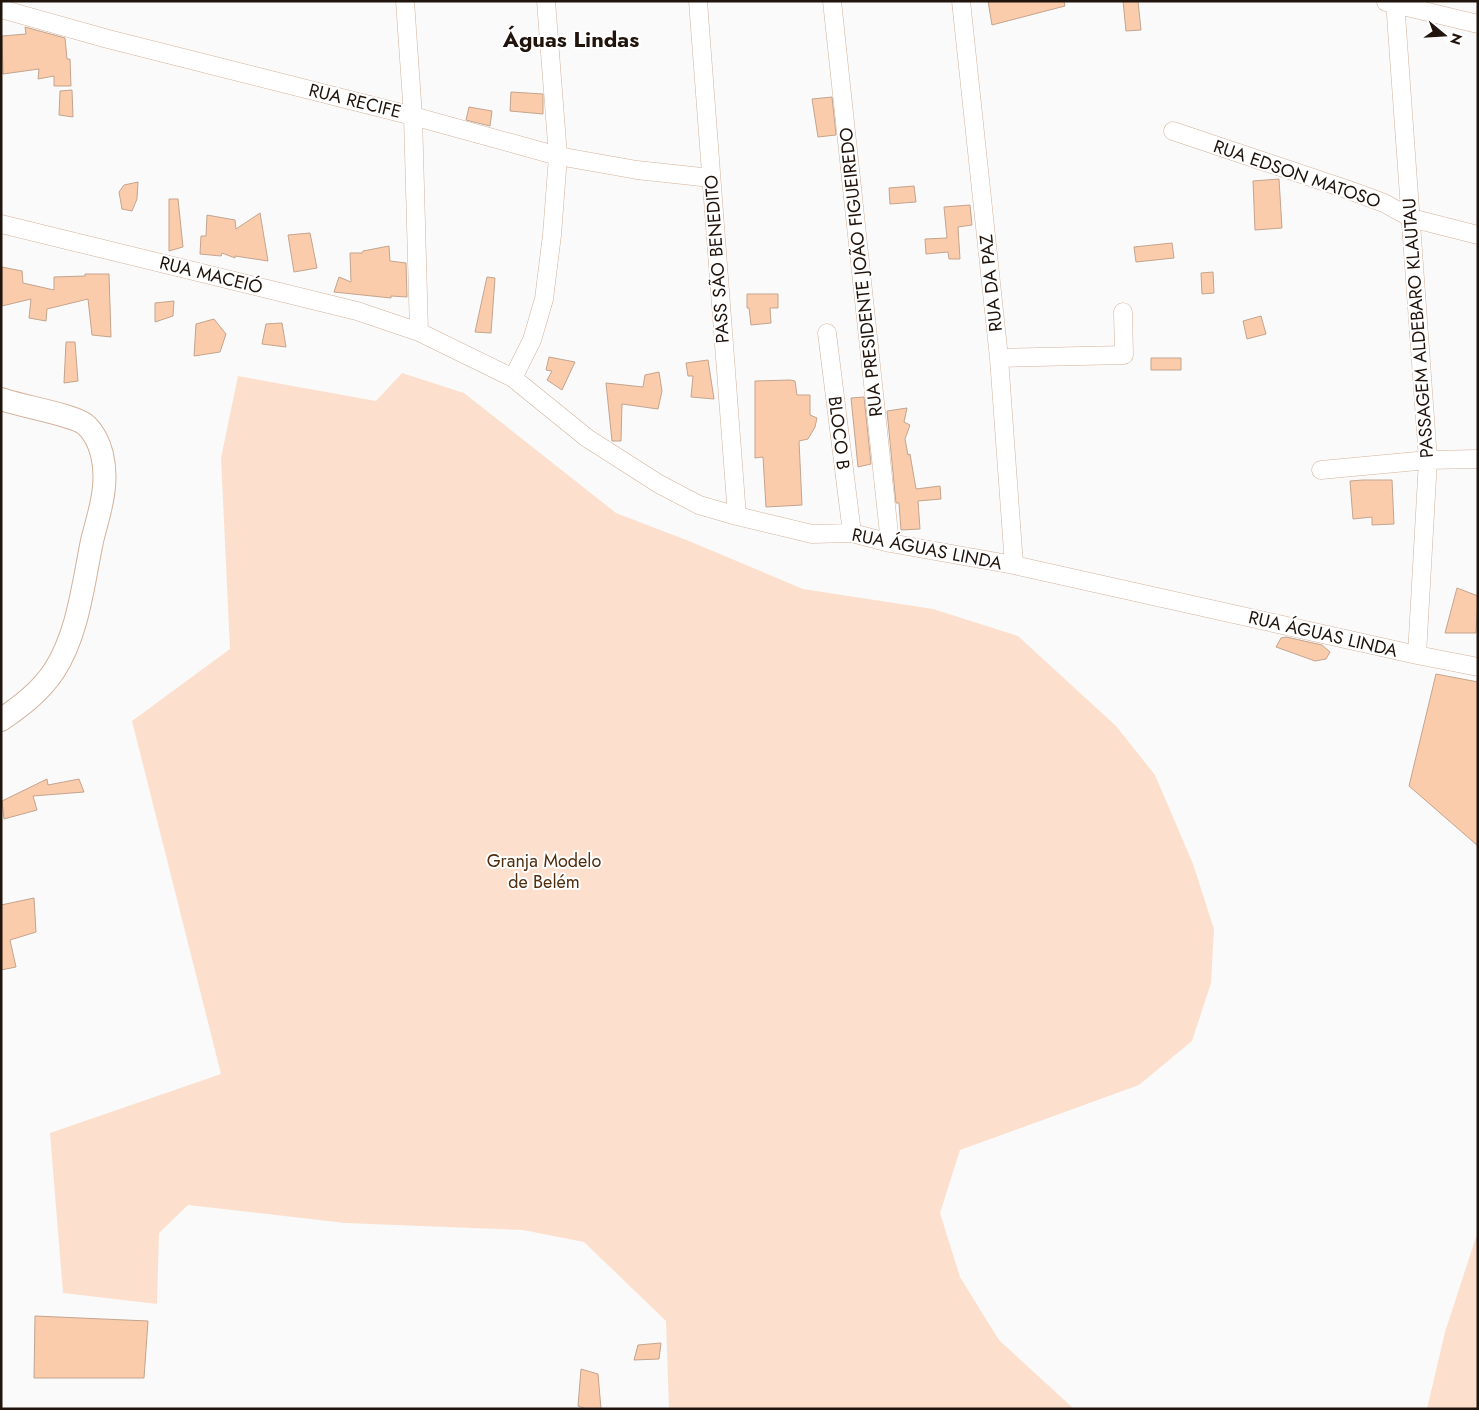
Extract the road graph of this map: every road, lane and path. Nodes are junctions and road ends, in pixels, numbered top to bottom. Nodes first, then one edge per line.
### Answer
1 (405, 1) edge
2 (546, 1) edge
3 (698, 1) edge
4 (832, 1) edge
5 (961, 1) edge
6 (1391, 2) edge
7 (1, 10) edge
8 (1478, 24) edge
9 (414, 116) junction
10 (1173, 131) dead end
11 (558, 156) junction
12 (711, 178) junction
13 (1411, 218) junction
14 (1, 224) edge
15 (1478, 235) edge
16 (1123, 312) dead end
17 (419, 332) junction
18 (826, 333) dead end
19 (999, 358) junction
20 (513, 378) junction
21 (1, 399) edge
22 (1478, 459) edge
23 (1428, 460) junction
24 (1321, 470) dead end
25 (737, 516) junction
26 (852, 533) junction
27 (890, 543) junction
28 (1014, 565) junction
29 (1417, 656) junction
30 (1478, 667) edge
31 (1, 720) edge

1 - 9 street
2 - 11 street
3 - 12 street, PASS SÃO BENEDITO
4 - 27 street, RUA PRESIDENTE JOÃO FIGUEIREDO
5 - 19 street, RUA DA PAZ
6 - 8 street
6 - 13 street, PASSAGEM ALDEBARO KLAUTAU
7 - 9 street, RUA RECIFE
9 - 11 street, RUA RECIFE
9 - 17 street
10 - 13 street, RUA EDSON MATOSO
11 - 12 street, RUA RECIFE
11 - 20 street
12 - 25 street, PASS SÃO BENEDITO
13 - 15 street, RUA EDSON MATOSO
13 - 23 street, PASSAGEM ALDEBARO KLAUTAU
14 - 17 street, RUA MACEIÓ
16 - 19 street
17 - 20 street, RUA ÁGUAS LINDA
18 - 26 street, BLOCO B
19 - 28 street, RUA DA PAZ
20 - 25 street, RUA ÁGUAS LINDA
21 - 31 street
22 - 23 street
23 - 24 street
23 - 29 street, PASSAGEM ALDEBARO KLAUTAU
25 - 26 street, RUA ÁGUAS LINDA
26 - 27 street, RUA ÁGUAS LINDA
27 - 28 street, RUA ÁGUAS LINDA
28 - 29 street, RUA ÁGUAS LINDA
29 - 30 street, RUA ÁGUAS LINDA

